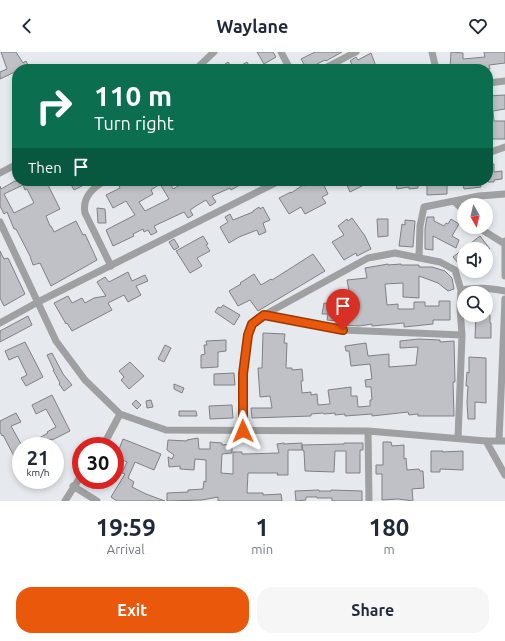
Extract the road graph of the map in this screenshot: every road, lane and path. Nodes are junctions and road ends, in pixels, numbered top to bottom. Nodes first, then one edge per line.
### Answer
1 (214, 52) edge
2 (280, 52) edge
3 (356, 52) edge
4 (432, 52) edge
5 (201, 64) edge
6 (287, 64) edge
7 (333, 64) edge
8 (435, 64) edge
9 (505, 81) edge
10 (493, 82) edge
11 (505, 147) edge
12 (493, 151) edge
13 (12, 167) edge
14 (0, 173) edge
15 (99, 186) edge
16 (262, 186) edge
17 (505, 194) edge
18 (455, 202) joint
19 (0, 222) edge
20 (488, 234) edge
21 (505, 243) edge
22 (419, 258) junction
23 (111, 266) junction
24 (505, 276) edge
25 (460, 286) edge
26 (493, 289) edge
27 (505, 291) edge
28 (505, 299) edge
29 (38, 302) junction
30 (264, 315) junction
31 (461, 322) edge
32 (0, 323) edge
33 (462, 335) junction
34 (120, 414) junction
35 (243, 431) junction
36 (368, 431) junction
37 (107, 437) edge
38 (458, 438) junction
39 (486, 441) junction
40 (502, 441) edge
41 (505, 475) edge
42 (72, 488) edge
43 (78, 489) edge
44 (65, 501) edge
45 (97, 501) edge
46 (369, 501) edge

1 - 5 street
2 - 6 street
3 - 7 street
4 - 8 street
9 - 10 street
11 - 12 street
13 - 14 street
15 - 23 street
16 - 23 street
17 - 18 street
18 - 22 street
19 - 29 street
20 - 21 street
21 - 24 street
22 - 25 street
22 - 30 street
23 - 29 street
26 - 27 street
28 - 40 street
29 - 32 street
29 - 34 street
30 - 33 street
30 - 35 street
31 - 33 street
33 - 38 street
34 - 35 street
34 - 37 street
35 - 36 street
36 - 38 street
36 - 46 street
38 - 39 street
39 - 40 street
39 - 41 street
42 - 44 street
43 - 45 street

